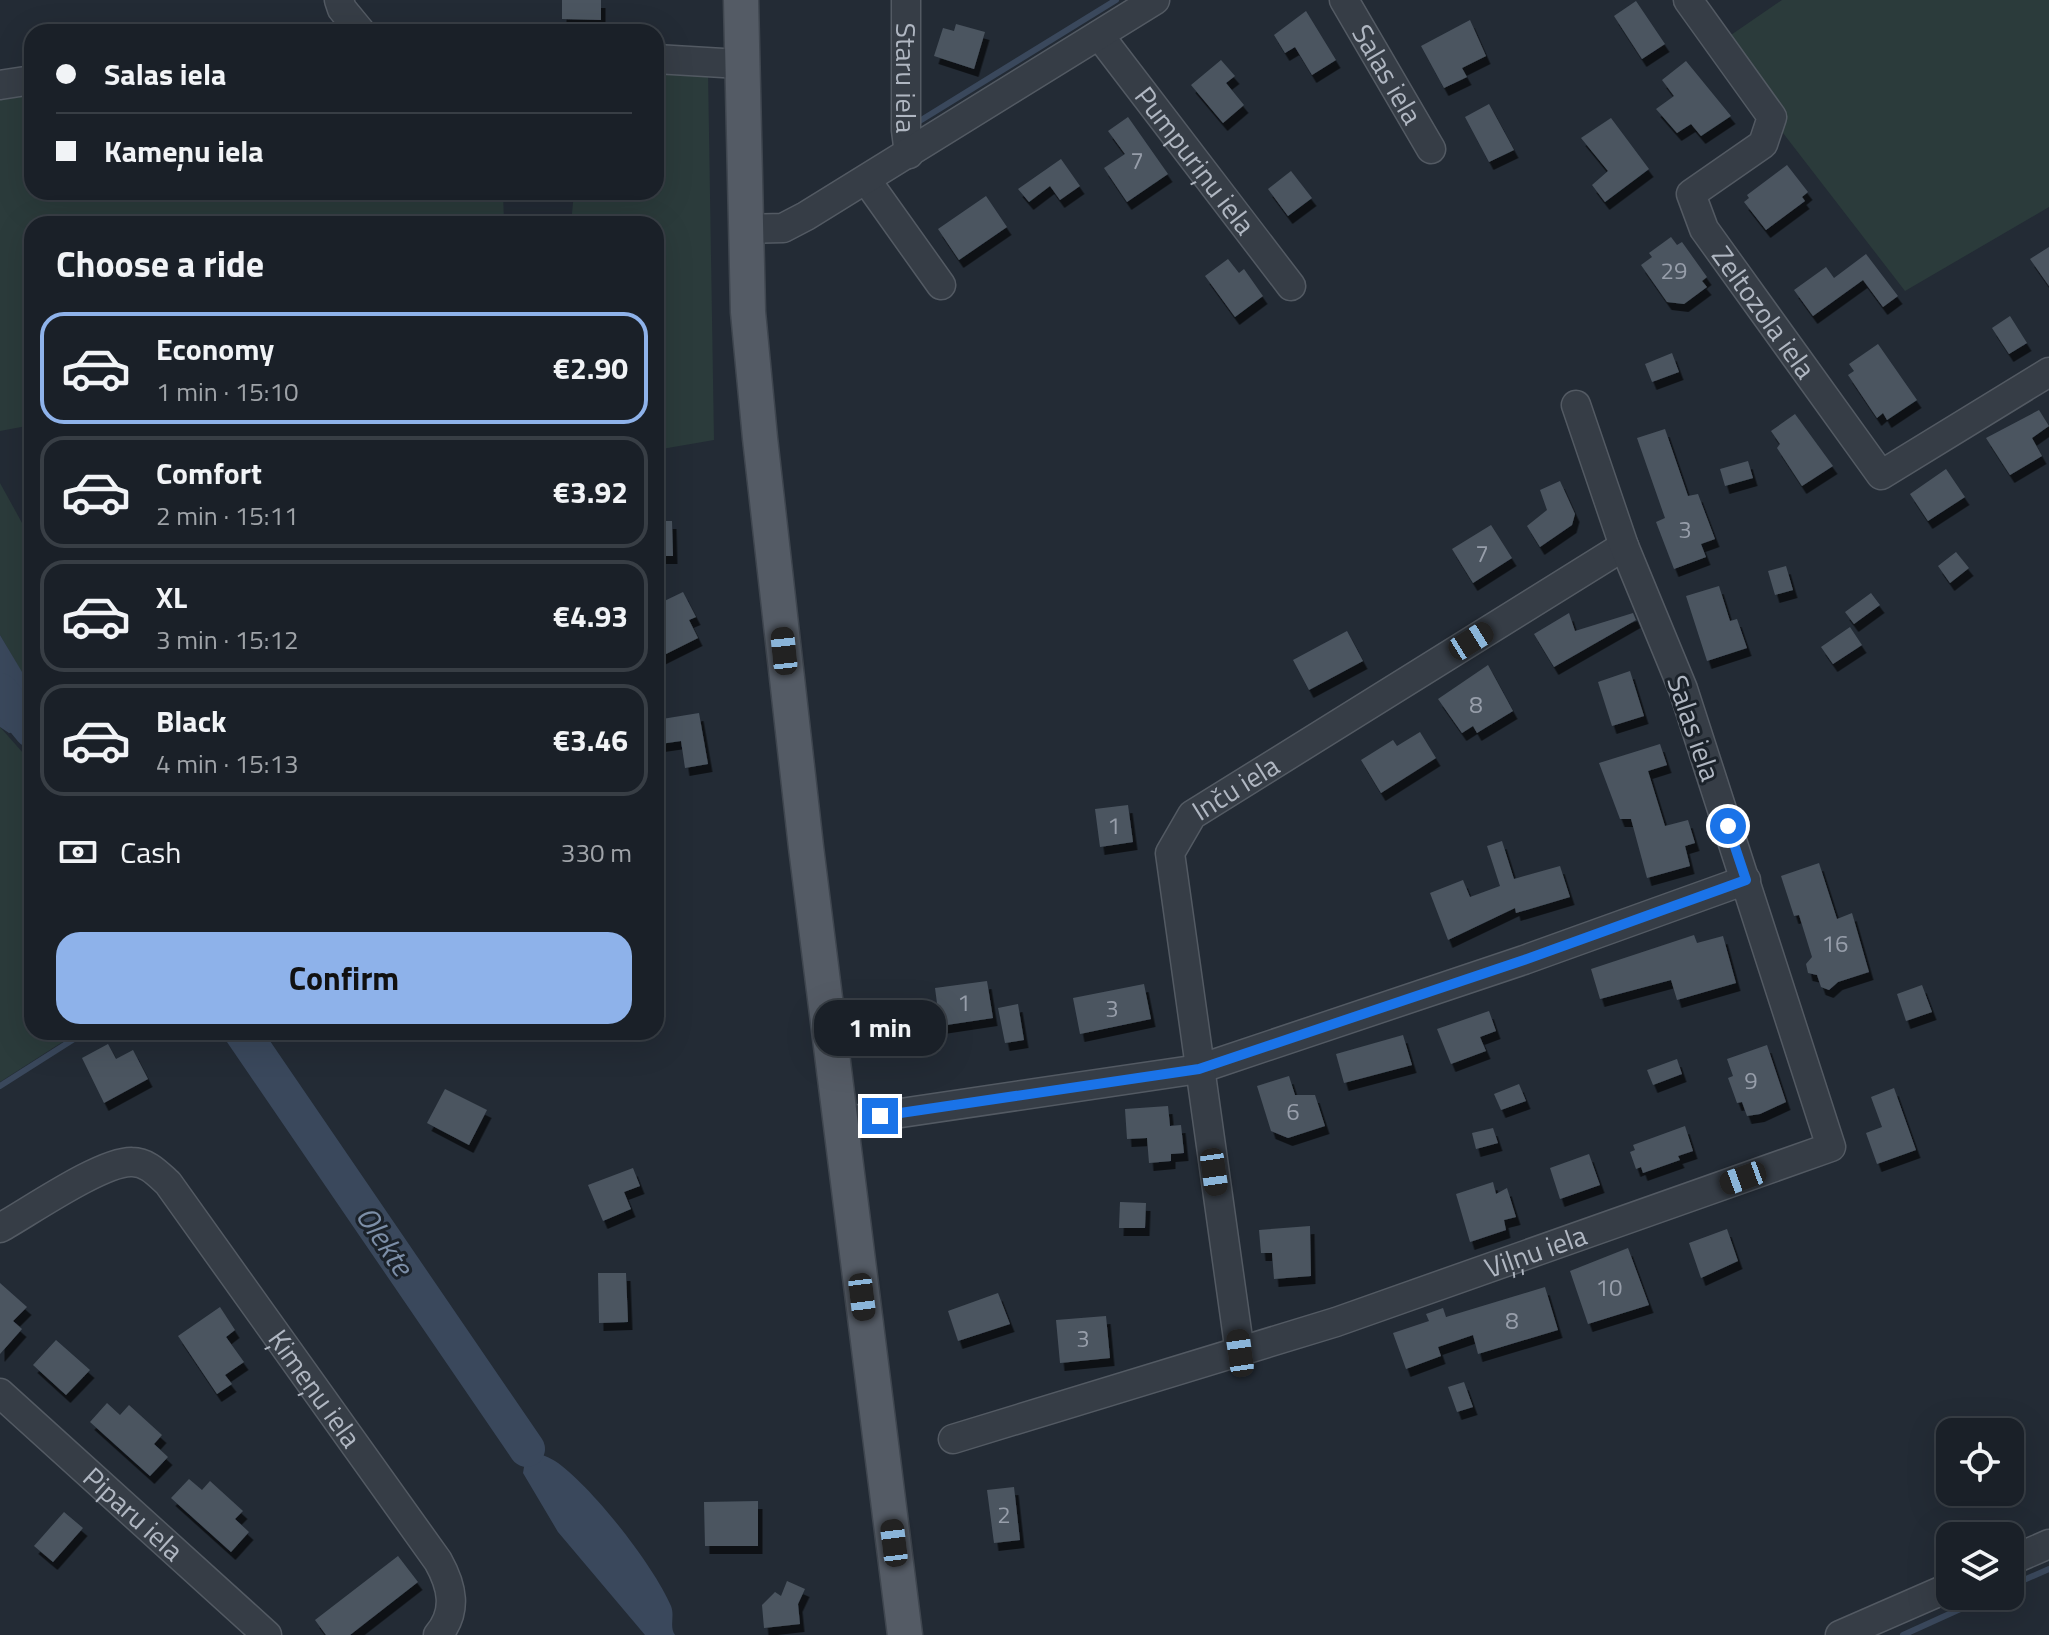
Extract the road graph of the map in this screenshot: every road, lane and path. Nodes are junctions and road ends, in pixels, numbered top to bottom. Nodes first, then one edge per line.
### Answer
1 (339, 0) edge
2 (741, 0) edge
3 (906, 0) edge
4 (1155, 0) edge
5 (1344, 0) edge
6 (1688, 0) edge
7 (354, 24) edge
8 (1099, 35) junction
9 (664, 59) edge
10 (740, 64) junction
11 (24, 81) edge
12 (0, 85) edge
13 (1431, 149) dead end
14 (909, 154) junction
15 (867, 181) junction
16 (744, 229) junction
17 (941, 285) dead end
18 (1291, 286) dead end
19 (2049, 372) edge
20 (1576, 405) dead end
21 (1624, 546) junction
22 (1746, 880) junction
23 (1199, 1069) junction
24 (840, 1122) junction
25 (1831, 1147) joint
26 (0, 1228) edge
27 (1240, 1353) junction
28 (0, 1393) edge
29 (953, 1439) dead end
30 (2049, 1544) edge
31 (2024, 1555) edge
32 (1936, 1593) edge
33 (267, 1635) edge
34 (438, 1635) edge
35 (905, 1635) edge
36 (1840, 1635) edge

1 - 7 street
2 - 10 main road
3 - 14 street, Staru iela
4 - 8 street
5 - 13 street, Salas iela
6 - 19 street, Zeltozola iela
8 - 14 street
8 - 18 street, Pumpuriņu iela
9 - 10 street
10 - 16 main road
11 - 12 street
14 - 15 street
15 - 16 street
15 - 17 street
16 - 24 main road
20 - 21 street, Salas iela
21 - 22 street, Salas iela
21 - 23 street, Inču iela
22 - 23 street
22 - 25 street, Salas iela
23 - 24 street
23 - 27 street, Inču iela
24 - 35 main road
25 - 27 street, Viļņu iela
26 - 34 street, Ķimeņu iela
27 - 29 street, Viļņu iela
28 - 33 street, Piparu iela
30 - 31 street
32 - 36 street

